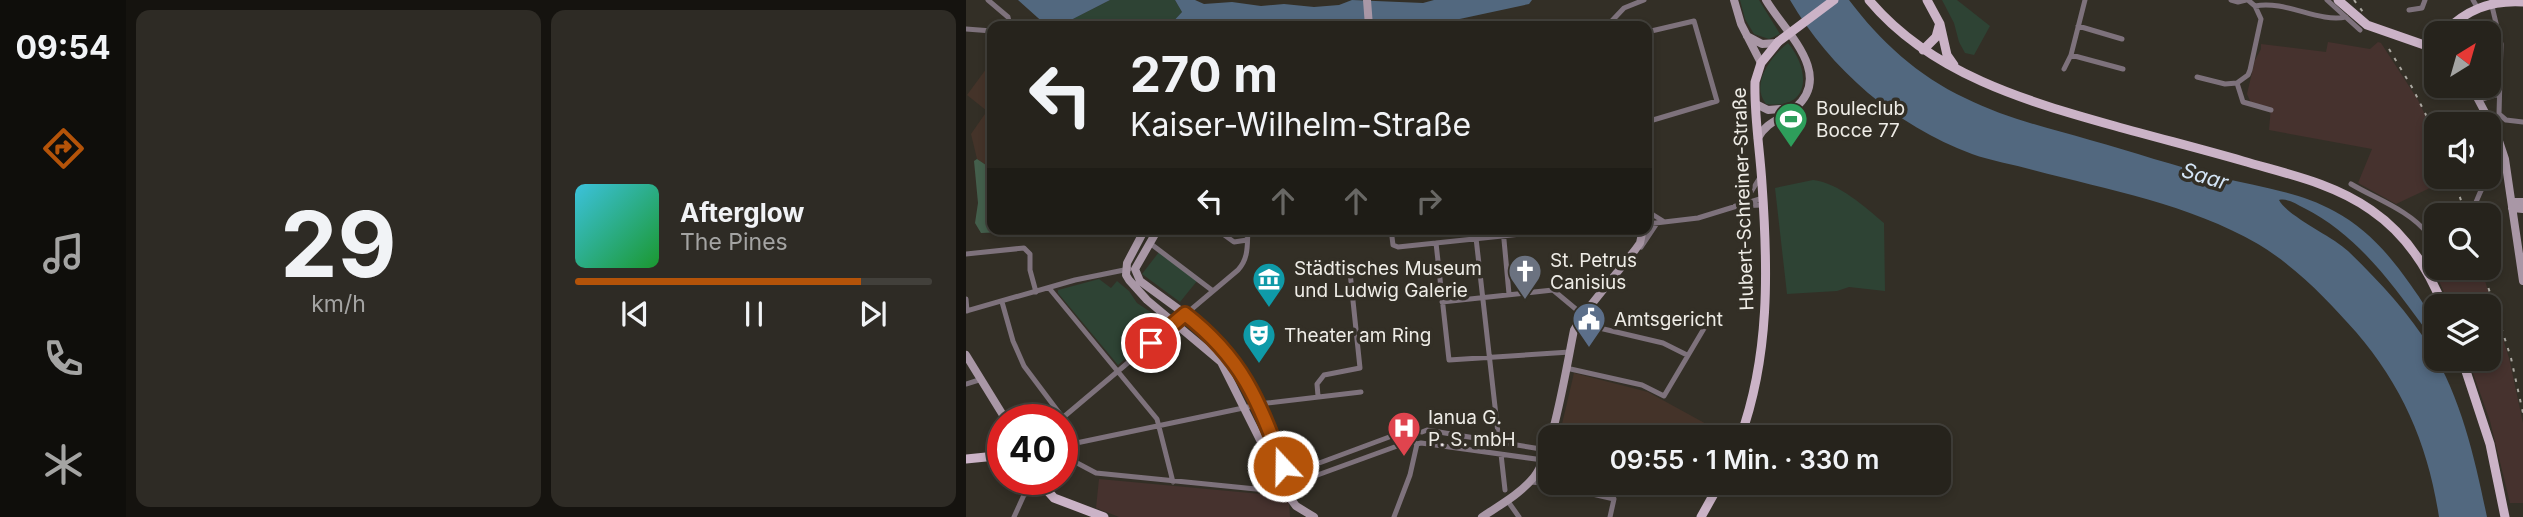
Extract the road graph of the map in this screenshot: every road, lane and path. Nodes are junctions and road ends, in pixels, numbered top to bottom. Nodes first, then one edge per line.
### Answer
1 (988, 0) edge
2 (1367, 0) edge
3 (1644, 0) edge
4 (1734, 0) edge
5 (1766, 0) edge
6 (1835, 0) edge
7 (1869, 0) edge
8 (1927, 0) edge
9 (2085, 0) edge
10 (2231, 0) edge
11 (2247, 0) edge
12 (2327, 0) edge
13 (2338, 0) edge
14 (2425, 0) edge
15 (2491, 2) junction
16 (2523, 2) edge
17 (2475, 4) edge
18 (2255, 6) junction
19 (2409, 10) dead end
20 (2346, 18) junction
21 (1009, 21) edge
22 (1369, 21) edge
23 (1612, 21) edge
24 (2457, 21) edge
25 (2496, 21) edge
26 (1940, 24) junction
27 (2078, 26) junction
28 (966, 29) edge
29 (2360, 30) dead end
30 (987, 31) edge
31 (1652, 31) edge
32 (1745, 34) junction
33 (1942, 37) junction
34 (2122, 39) dead end
35 (1778, 43) junction
36 (2424, 43) edge
37 (1927, 52) junction
38 (2071, 55) junction
39 (1761, 63) junction
40 (2064, 69) dead end
41 (2123, 69) dead end
42 (1960, 72) junction
43 (2197, 77) dead end
44 (2237, 83) junction
45 (2485, 98) edge
46 (2498, 98) edge
47 (2479, 100) joint
48 (1756, 103) junction
49 (1798, 106) junction
50 (2271, 110) dead end
51 (1653, 120) dead end
52 (2523, 122) edge
53 (1758, 138) junction
54 (2506, 165) junction
55 (1761, 169) junction
56 (2351, 184) dead end
57 (1763, 201) junction
58 (1744, 202) junction
59 (2523, 202) edge
60 (2476, 203) edge
61 (2512, 205) junction
62 (1735, 206) junction
63 (2523, 209) edge
64 (1652, 214) edge
65 (1657, 223) junction
66 (1666, 223) junction
67 (1652, 224) edge
68 (2424, 228) edge
69 (1652, 231) edge
70 (1142, 235) edge
71 (1155, 235) edge
72 (1224, 235) edge
73 (1247, 235) edge
74 (1391, 235) edge
75 (1476, 235) edge
76 (1520, 235) edge
77 (1636, 235) edge
78 (1642, 235) edge
79 (1650, 235) edge
80 (1503, 237) junction
81 (1476, 239) junction
82 (1247, 240) junction
83 (1436, 243) junction
84 (1151, 244) junction
85 (1634, 250) junction
86 (966, 254) edge
87 (2522, 261) edge
88 (1130, 269) junction
89 (1350, 272) dead end
90 (2523, 281) edge
91 (1049, 288) junction
92 (1213, 291) junction
93 (1036, 292) junction
94 (1508, 294) junction
95 (2437, 294) edge
96 (1483, 297) junction
97 (966, 299) edge
98 (1002, 302) junction
99 (1442, 302) junction
100 (967, 311) edge
101 (1185, 314) junction
102 (1582, 317) junction
103 (1709, 320) dead end
104 (1174, 323) junction
105 (1570, 352) junction
106 (966, 355) edge
107 (1687, 355) junction
108 (1489, 357) junction
109 (1566, 368) junction
110 (2466, 371) edge
111 (1118, 372) junction
112 (982, 379) junction
113 (969, 384) edge
114 (1361, 392) dead end
115 (1318, 396) junction
116 (997, 404) edge
117 (1051, 404) edge
118 (1260, 404) junction
119 (1078, 406) edge
120 (1243, 408) junction
121 (1160, 424) junction
122 (1553, 425) edge
123 (1744, 425) edge
124 (1422, 432) junction
125 (1410, 433) junction
126 (1078, 442) edge
127 (1416, 442) junction
128 (1499, 442) junction
129 (1516, 445) junction
130 (1538, 449) edge
131 (1501, 454) junction
132 (1515, 456) junction
133 (987, 457) edge
134 (966, 459) edge
135 (1538, 459) edge
136 (1078, 463) edge
137 (1538, 468) edge
138 (1532, 478) junction
139 (1538, 480) edge
140 (1538, 480) edge
141 (1286, 481) junction
142 (1173, 482) junction
143 (1505, 490) dead end
144 (1025, 495) edge
145 (1051, 495) edge
146 (1598, 495) edge
147 (1713, 495) edge
148 (1507, 500) junction
149 (1098, 516) edge
150 (1308, 516) edge
151 (1014, 517) edge
152 (1394, 517) edge
153 (1482, 517) edge
154 (1519, 517) edge
155 (1610, 517) edge
156 (1701, 517) edge
157 (2505, 517) edge

1 - 21 street
2 - 22 street
3 - 23 street
4 - 32 street
5 - 49 street
6 - 35 main road, Hubert-Schreiner-Straße, bridge
7 - 37 main road
8 - 26 main road
9 - 27 street
10 - 11 street
11 - 18 street
12 - 20 street
13 - 36 main road
14 - 19 street
15 - 16 main road
15 - 17 main road
15 - 25 street
17 - 24 main road
18 - 20 street
18 - 44 street
20 - 29 street
26 - 33 main road
26 - 37 main road
27 - 34 street
27 - 38 street
28 - 30 street
31 - 51 street
32 - 35 street
32 - 39 street
33 - 37 main road
33 - 42 main road
35 - 39 main road, Hubert-Schreiner-Straße
37 - 42 main road
38 - 40 street
38 - 41 street
39 - 48 main road, Hubert-Schreiner-Straße
42 - 95 main road
43 - 44 street
44 - 50 street
45 - 47 street
46 - 52 street
47 - 54 street
48 - 49 street
48 - 53 main road, Hubert-Schreiner-Straße
49 - 53 street
53 - 55 main road, Hubert-Schreiner-Straße
54 - 60 street
54 - 61 street
55 - 57 main road, Hubert-Schreiner-Straße
55 - 58 street
56 - 68 street
57 - 58 street
57 - 62 street
57 - 123 main road, Hubert-Schreiner-Straße
58 - 62 street
59 - 61 street
61 - 63 street
61 - 87 street
62 - 66 street
64 - 66 street
65 - 66 street
65 - 67 street
65 - 69 street
70 - 88 street
71 - 84 street
72 - 82 street
73 - 82 street
74 - 83 street
75 - 81 street
76 - 80 street
77 - 85 street
78 - 85 street
79 - 85 street
80 - 81 street
80 - 94 street
81 - 83 street
81 - 96 street
82 - 92 street
83 - 99 street
84 - 88 street
84 - 92 street
85 - 102 street
86 - 93 street
87 - 90 street
88 - 91 street
88 - 101 street
88 - 104 street
89 - 115 street
91 - 93 street
91 - 111 street
92 - 101 street
93 - 98 street
94 - 96 street
94 - 102 street
96 - 99 street
96 - 108 street
97 - 100 street
98 - 100 street
98 - 117 street
99 - 108 street
101 - 104 street
101 - 118 street
102 - 105 street
102 - 107 street
103 - 107 street
104 - 111 street
104 - 120 street
105 - 108 street
105 - 109 street
106 - 112 street
107 - 109 street
108 - 128 street
109 - 122 street
110 - 157 main road
111 - 119 street
111 - 121 street
112 - 113 street
112 - 116 street
114 - 115 street
115 - 118 street
118 - 120 street
118 - 141 street
120 - 121 street
120 - 141 street
121 - 126 street
121 - 142 street
124 - 125 street
124 - 127 street
124 - 128 street
125 - 127 street
125 - 141 street
127 - 131 street
127 - 141 street
127 - 152 street
128 - 129 street
129 - 130 street
129 - 132 street
131 - 132 street
131 - 143 street
132 - 135 street
133 - 134 main road
136 - 142 street
137 - 138 street
138 - 139 street
138 - 140 street
138 - 148 street
141 - 142 street
141 - 150 street
144 - 151 street
145 - 149 main road
146 - 155 street
147 - 156 main road
148 - 153 street
148 - 154 street

